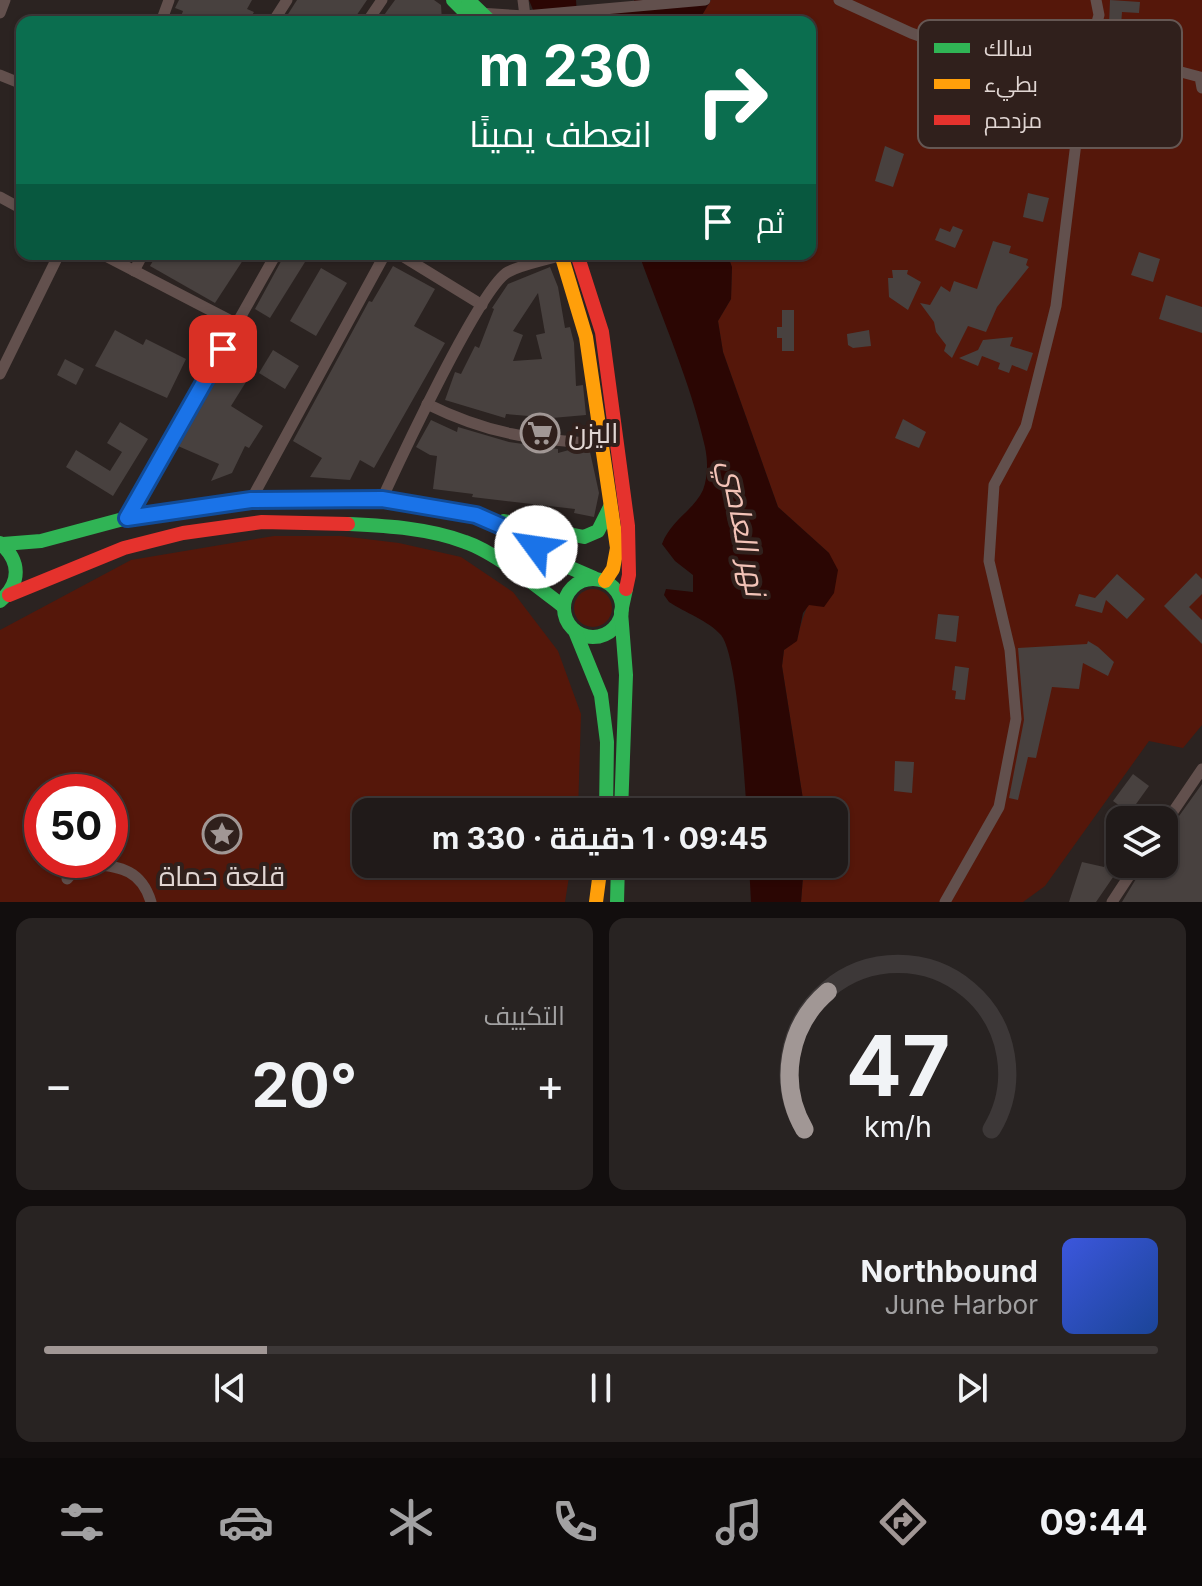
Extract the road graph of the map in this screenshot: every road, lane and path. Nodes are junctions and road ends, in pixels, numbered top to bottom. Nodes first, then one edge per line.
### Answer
1 (5, 0) edge
2 (453, 0) edge
3 (523, 0) edge
4 (705, 0) edge
5 (839, 0) edge
6 (1096, 0) edge
7 (0, 13) edge
8 (473, 16) edge
9 (525, 16) joint
10 (1098, 20) edge
11 (918, 35) edge
12 (1182, 72) edge
13 (1202, 88) edge
14 (1075, 148) edge
15 (56, 260) edge
16 (113, 260) edge
17 (140, 260) edge
18 (273, 260) edge
19 (382, 260) edge
20 (409, 260) edge
21 (546, 260) edge
22 (563, 260) edge
23 (579, 260) edge
24 (134, 271) junction
25 (482, 305) junction
26 (237, 324) junction
27 (3, 357) edge
28 (0, 374) edge
29 (427, 404) junction
30 (600, 444) junction
31 (382, 499) junction
32 (251, 500) junction
33 (610, 507) junction
34 (476, 515) junction
35 (127, 518) junction
36 (2, 544) edge
37 (599, 580) junction
38 (4, 598) edge
39 (564, 607) junction
40 (621, 612) junction
41 (575, 631) junction
42 (1202, 769) edge
43 (606, 798) edge
44 (622, 798) edge
45 (1177, 806) edge
46 (599, 878) edge
47 (618, 878) edge
48 (1128, 878) edge
49 (67, 879) dead end
50 (151, 902) edge
51 (596, 902) edge
52 (617, 902) edge
53 (945, 902) edge
54 (1112, 902) edge

1 - 7 street
2 - 8 main road
3 - 9 street
4 - 9 street
5 - 11 street
6 - 10 street
12 - 13 street
14 - 53 street
15 - 27 street
16 - 24 street
17 - 24 street
18 - 26 street
19 - 32 street
20 - 25 street
21 - 25 street
22 - 30 main road
23 - 40 main road
24 - 26 street
25 - 29 street
26 - 35 street
27 - 28 street
29 - 30 street
29 - 31 street
30 - 33 main road
31 - 32 main road
31 - 34 main road
32 - 35 main road
33 - 34 main road
33 - 37 main road
34 - 37 main road
35 - 36 main road
36 - 38 main road
37 - 39 main road
37 - 40 main road
38 - 39 main road
39 - 41 main road
40 - 41 main road
40 - 44 main road
41 - 43 main road
42 - 45 street
46 - 51 main road
47 - 52 main road
48 - 54 street
49 - 50 street

